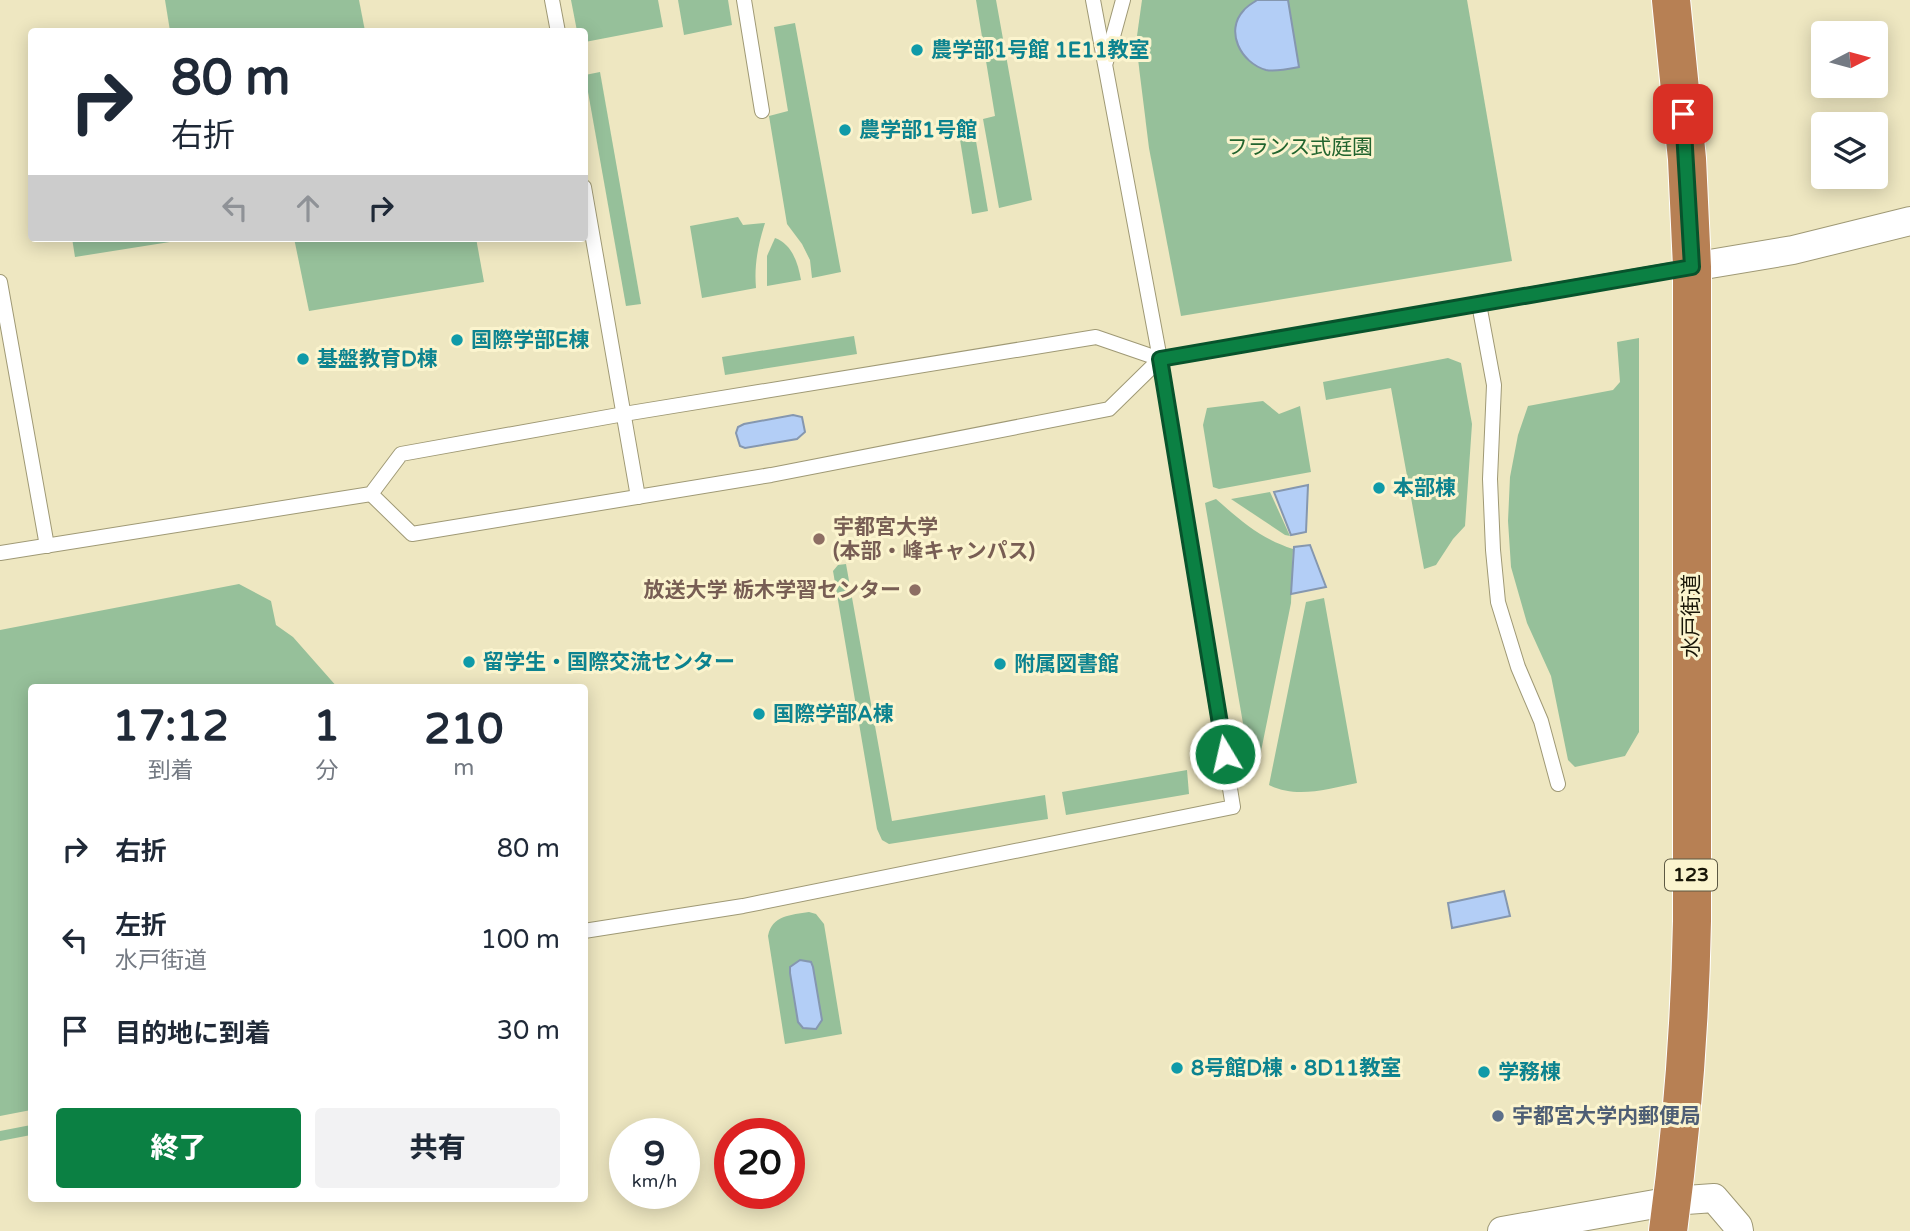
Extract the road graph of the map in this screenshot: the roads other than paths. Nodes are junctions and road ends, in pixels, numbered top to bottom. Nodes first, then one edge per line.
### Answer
1 (552, 0) edge
2 (744, 0) edge
3 (1093, 0) edge
4 (1123, 0) edge
5 (1671, 0) edge
6 (557, 28) edge
7 (1105, 67) junction
8 (762, 111) dead end
9 (588, 210) edge
10 (1910, 220) edge
11 (1692, 267) junction
12 (0, 282) edge
13 (1479, 304) junction
14 (1160, 359) junction
15 (624, 414) junction
16 (371, 494) junction
17 (638, 497) junction
18 (47, 545) junction
19 (0, 553) edge
20 (1558, 784) dead end
21 (588, 930) edge
22 (1670, 1216) edge
23 (1502, 1231) edge
24 (1739, 1231) edge

1 - 6 lane
2 - 8 lane
3 - 7 lane
4 - 7 lane
5 - 11 highway, 水戸街道 / 123
7 - 14 lane
9 - 15 lane
10 - 11 street
11 - 13 lane
11 - 22 highway, 水戸街道 / 123
12 - 18 lane
13 - 14 lane
13 - 20 lane
14 - 15 lane
14 - 17 lane
14 - 21 lane
15 - 16 lane
15 - 17 lane
16 - 17 lane
16 - 18 lane
18 - 19 lane
22 - 23 street
22 - 24 street

